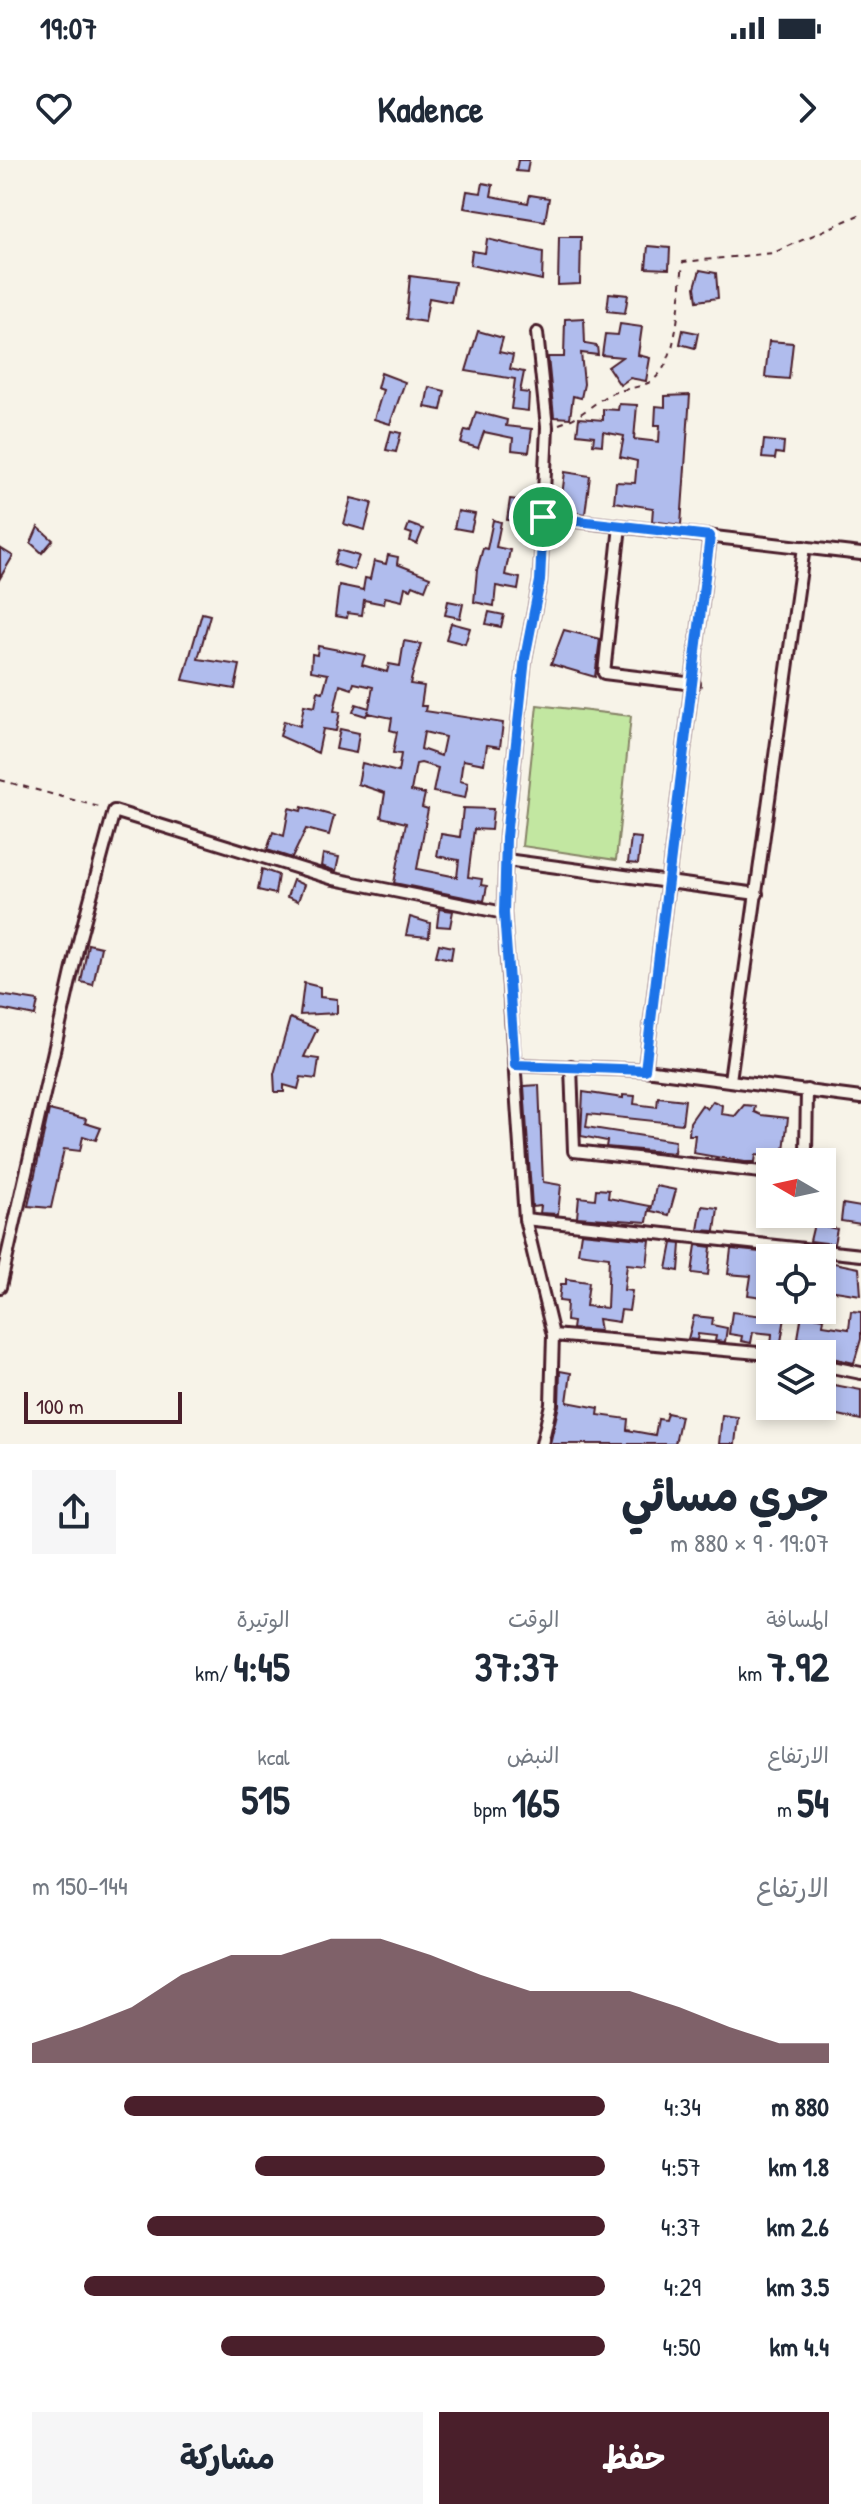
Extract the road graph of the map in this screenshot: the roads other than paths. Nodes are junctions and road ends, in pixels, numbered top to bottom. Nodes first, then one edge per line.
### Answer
1 (537, 333) dead end
2 (543, 517) junction
3 (620, 526) junction
4 (710, 536) junction
5 (804, 547) junction
6 (861, 554) edge
7 (694, 684) junction
8 (506, 860) junction
9 (665, 880) junction
10 (757, 894) junction
11 (504, 913) junction
12 (515, 1065) junction
13 (571, 1066) junction
14 (645, 1070) junction
15 (730, 1080) junction
16 (807, 1090) junction
17 (861, 1098) edge
18 (806, 1148) edge
19 (756, 1171) edge
20 (525, 1219) junction
21 (861, 1255) edge
22 (0, 1287) edge
23 (553, 1335) junction
24 (756, 1353) edge
25 (836, 1368) edge
26 (861, 1373) edge
27 (542, 1444) edge

1 - 2 street
2 - 3 street
2 - 8 street
3 - 4 street
3 - 7 street
4 - 5 street
4 - 7 street
5 - 6 street
5 - 10 street
7 - 9 street
8 - 9 street
8 - 11 street
9 - 10 street
9 - 14 street
10 - 15 street
11 - 12 street
11 - 22 street
12 - 13 street
12 - 20 street
13 - 14 street
13 - 19 street
14 - 15 street
15 - 16 street
16 - 17 street
16 - 18 street
20 - 21 street
20 - 23 street
23 - 24 street
23 - 27 street
25 - 26 street

